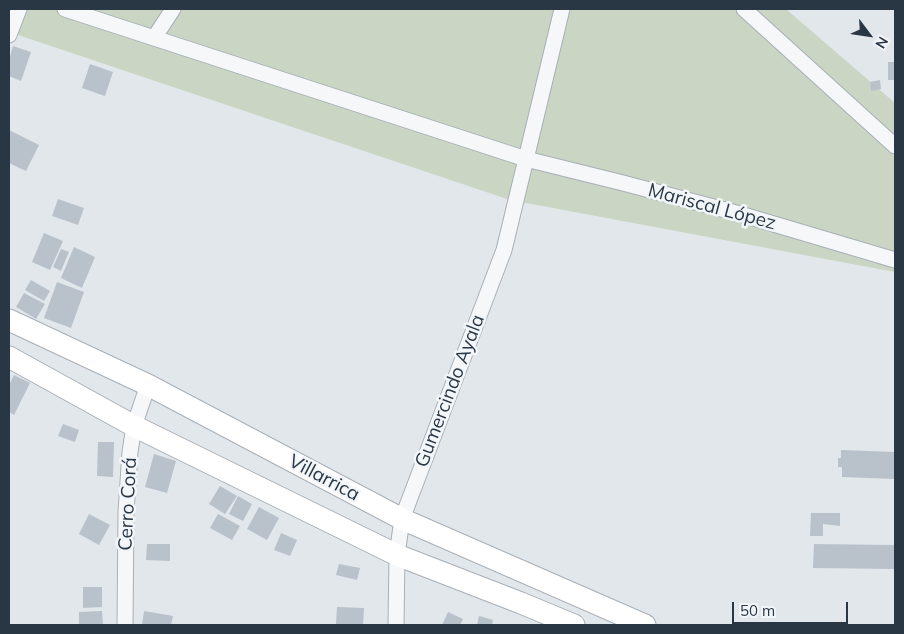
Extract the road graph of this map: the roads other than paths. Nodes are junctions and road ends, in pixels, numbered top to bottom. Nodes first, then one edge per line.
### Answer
1 (19, 9) edge
2 (65, 9) edge
3 (173, 9) edge
4 (562, 9) edge
5 (744, 9) edge
6 (9, 35) edge
7 (154, 38) junction
8 (895, 146) edge
9 (526, 159) junction
10 (895, 260) edge
11 (9, 320) edge
12 (9, 357) edge
13 (148, 385) junction
14 (134, 426) junction
15 (402, 519) junction
16 (397, 555) junction
17 (125, 625) edge
18 (396, 625) edge
19 (574, 625) edge
20 (645, 625) edge

1 - 6 street
2 - 7 street, Mariscal López
3 - 7 street
4 - 9 street, Gumercindo Ayala
5 - 8 street
7 - 9 street, Mariscal López
9 - 10 street, Mariscal López
9 - 15 street, Gumercindo Ayala
11 - 13 street, Villarrica
12 - 14 street, Villarrica
13 - 14 street, Cerro Corá
13 - 15 street, Villarrica
14 - 16 street, Villarrica
14 - 17 street, Cerro Corá
15 - 16 street, Gumercindo Ayala
15 - 20 street, Villarrica
16 - 18 street, Gumercindo Ayala
16 - 19 street, Villarrica

